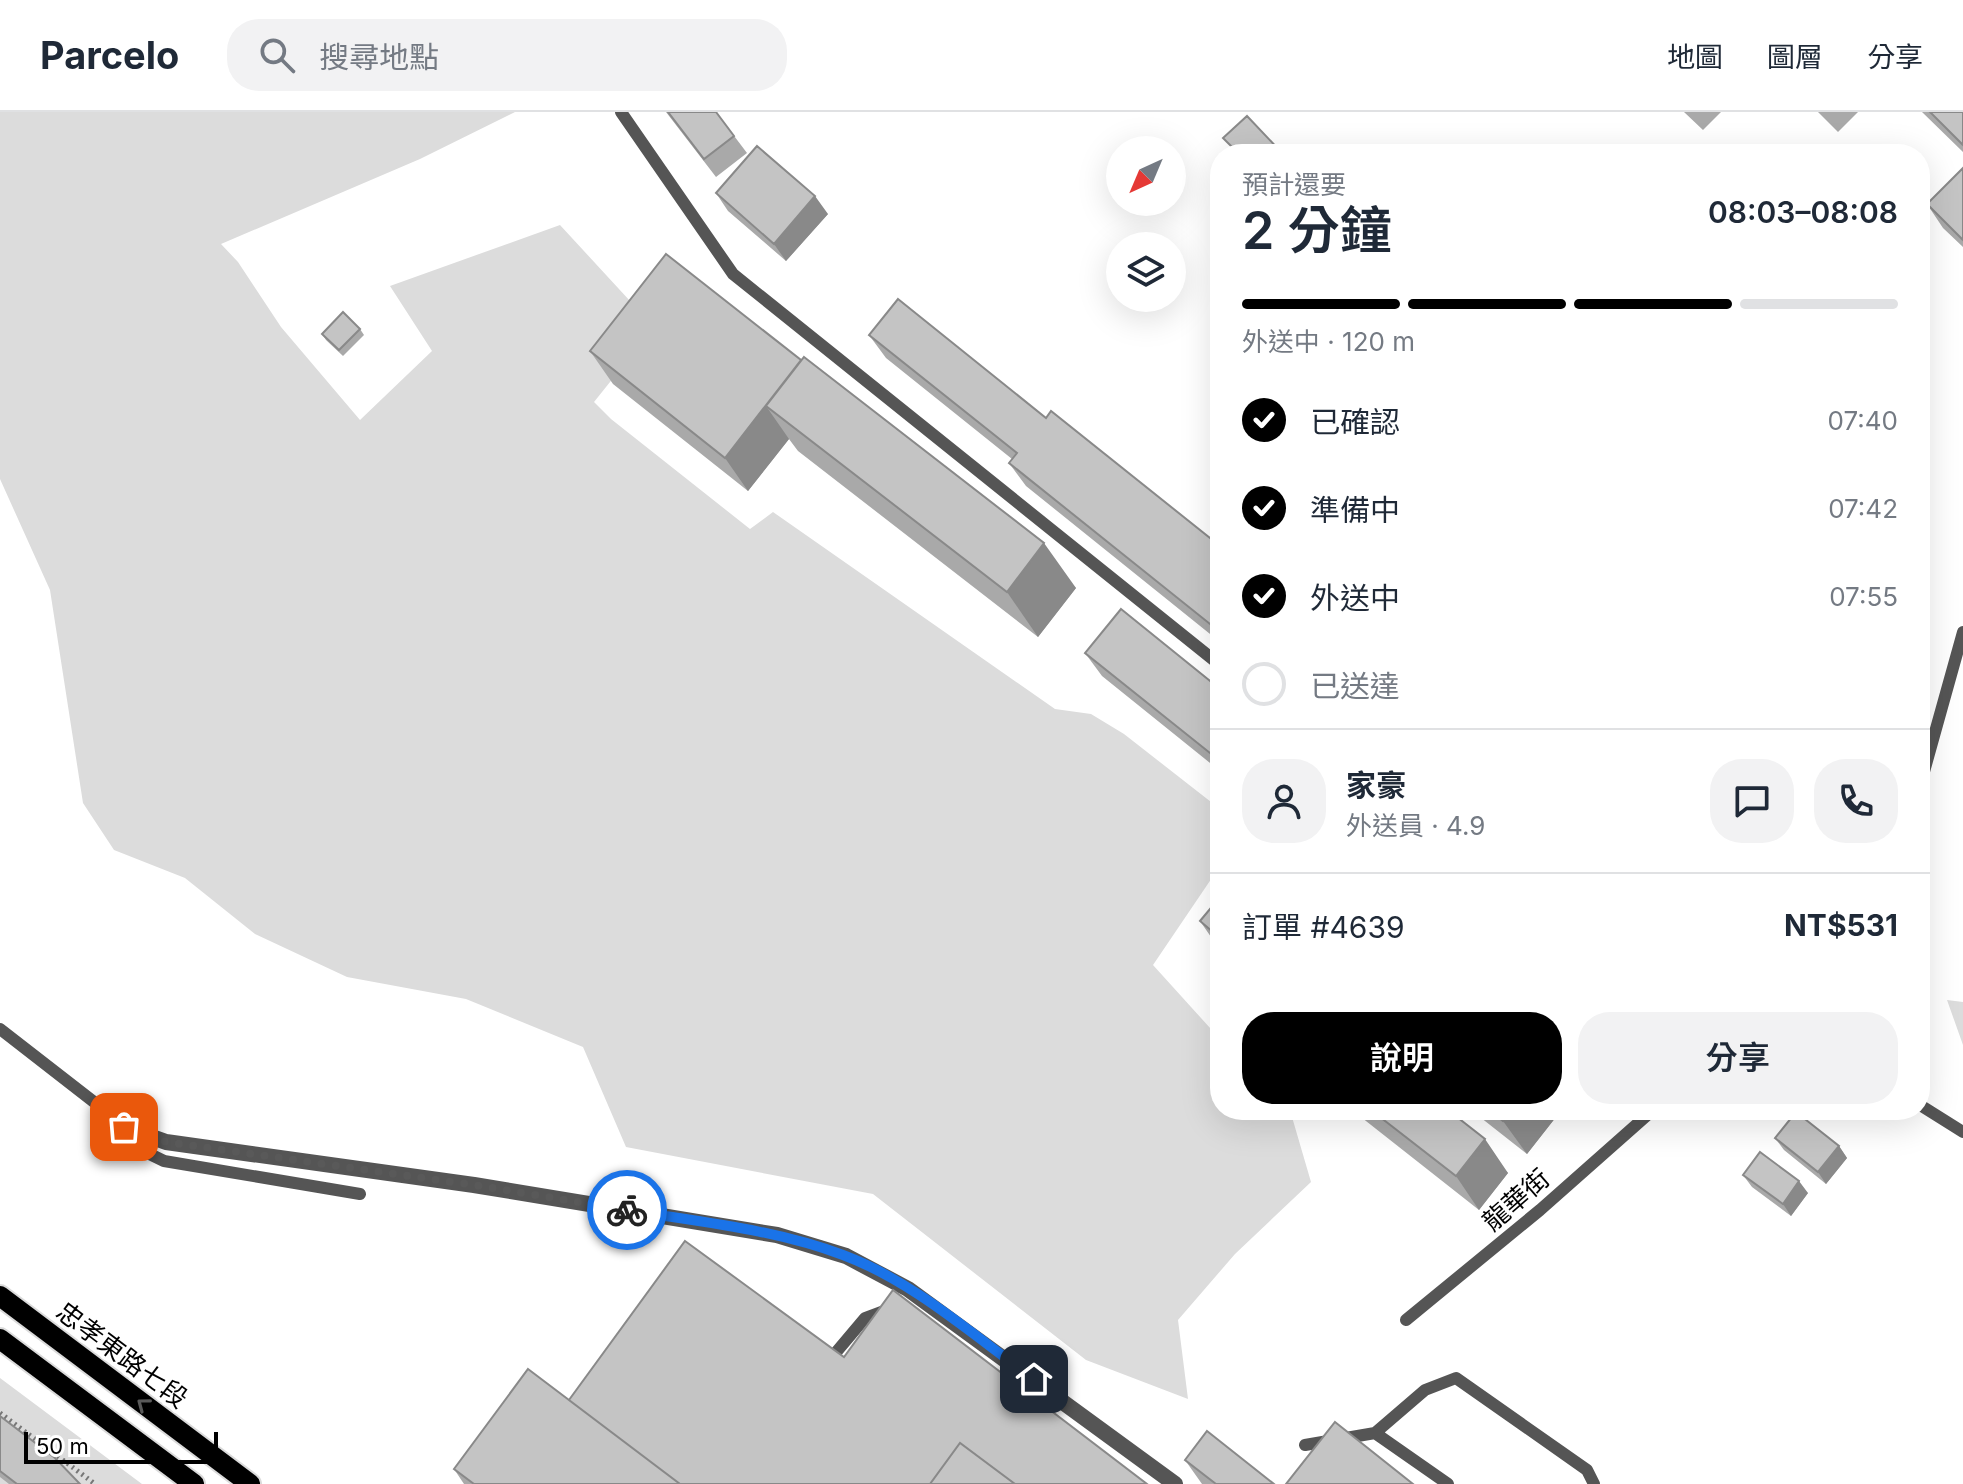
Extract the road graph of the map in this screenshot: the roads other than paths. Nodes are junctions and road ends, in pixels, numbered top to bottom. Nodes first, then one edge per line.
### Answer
1 (621, 112) edge
2 (1963, 632) edge
3 (1210, 657) edge
4 (1930, 750) edge
5 (0, 1029) edge
6 (103, 1109) joint
7 (1930, 1111) edge
8 (1642, 1120) edge
9 (124, 1127) junction
10 (1963, 1132) edge
11 (360, 1194) dead end
12 (0, 1296) edge
13 (889, 1309) edge
14 (1406, 1320) dead end
15 (0, 1339) edge
16 (820, 1371) edge
17 (1375, 1433) junction
18 (1305, 1445) dead end
19 (194, 1484) edge
20 (250, 1484) edge
21 (1175, 1484) edge
22 (1448, 1484) edge
23 (1594, 1484) edge

1 - 3 lane
2 - 4 lane
5 - 6 lane
6 - 9 street, bridge
7 - 10 lane
8 - 14 lane, 龍華街
9 - 11 lane
9 - 21 street, bridge
20 -> 12 main road, 忠孝東路七段
13 - 16 lane
15 - 19 main road
17 - 18 lane
17 - 22 lane
17 - 23 lane

